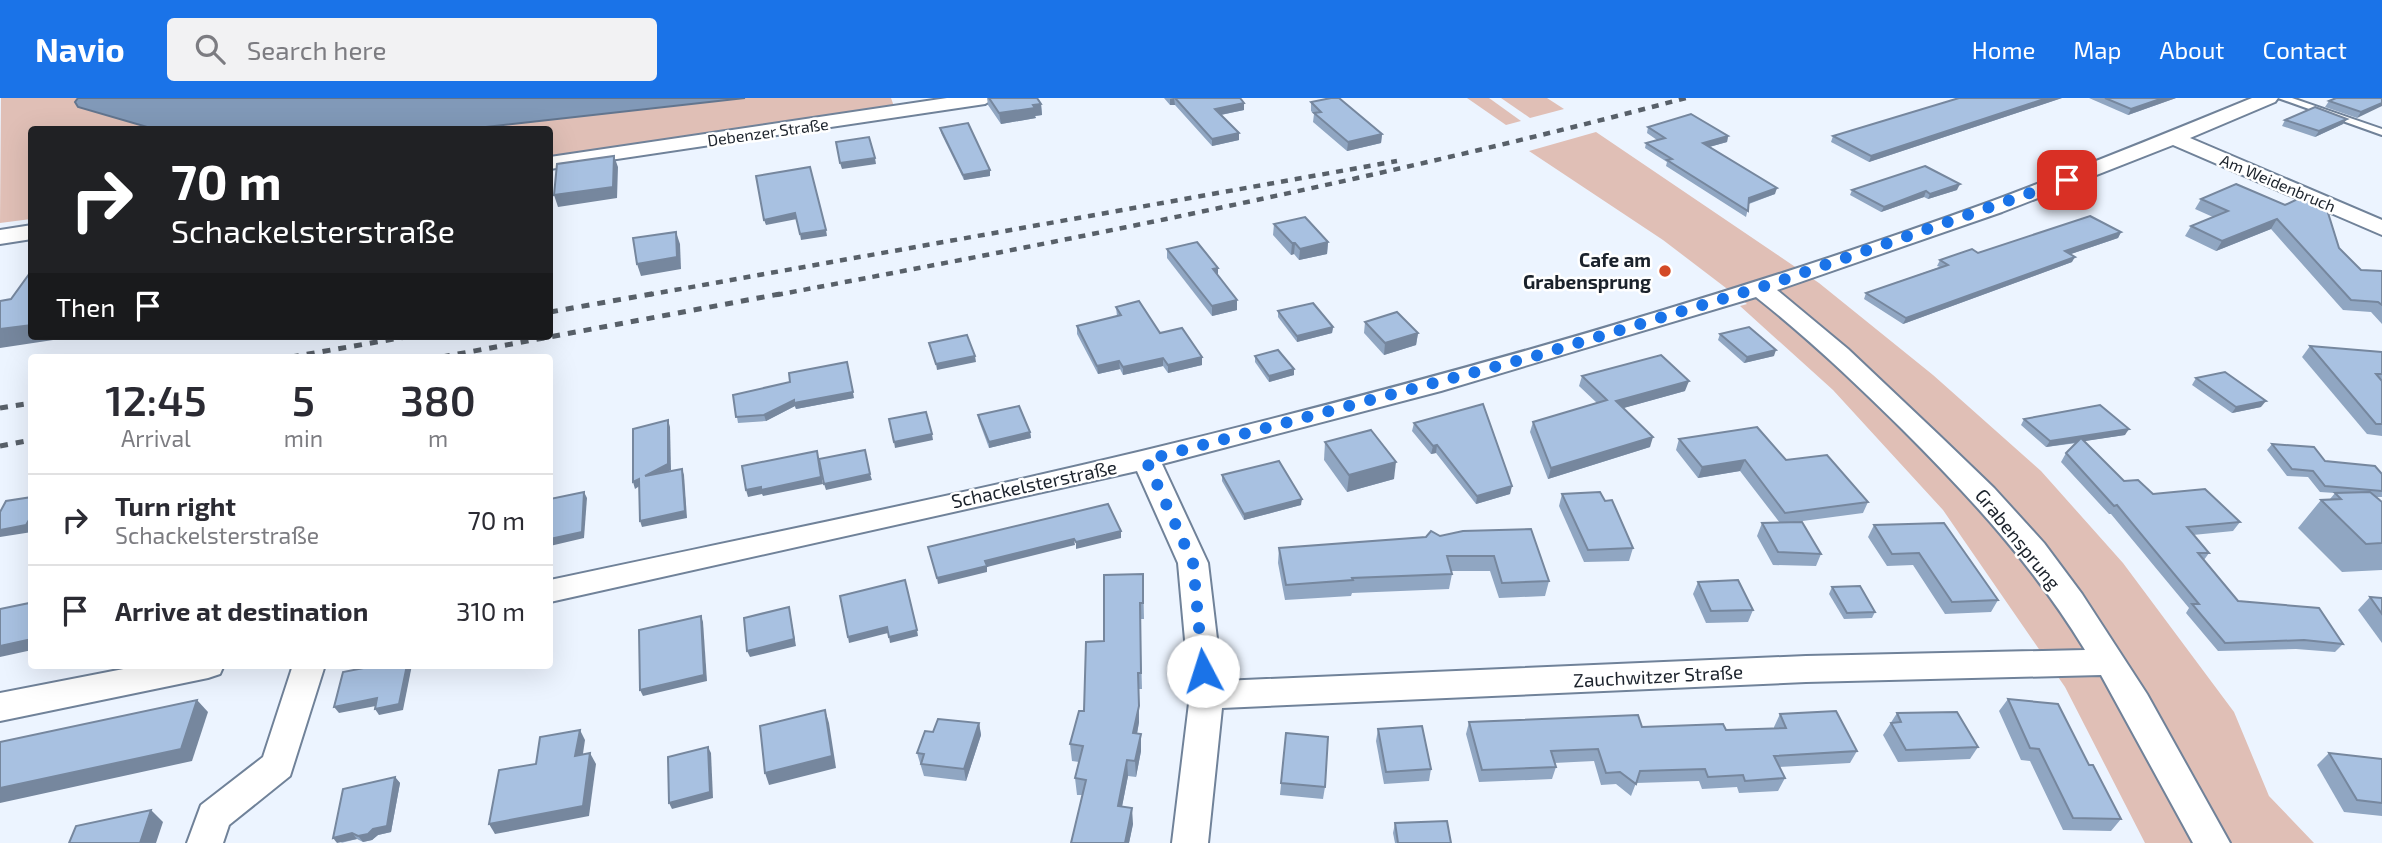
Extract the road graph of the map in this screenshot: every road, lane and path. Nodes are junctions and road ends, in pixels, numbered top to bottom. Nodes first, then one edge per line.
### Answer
1 (985, 98) edge
2 (2268, 98) edge
3 (2283, 98) edge
4 (908, 104) edge
5 (2382, 132) edge
6 (2174, 138) junction
7 (553, 163) edge
8 (2382, 228) edge
9 (28, 233) edge
10 (0, 237) edge
11 (1759, 288) junction
12 (1146, 460) junction
13 (553, 591) edge
14 (2109, 662) junction
15 (188, 669) edge
16 (308, 669) edge
17 (1206, 695) junction
18 (0, 707) edge
19 (205, 843) edge
20 (1189, 843) edge
21 (2212, 843) edge

1 - 4 street, Debenzer Straße
2 - 6 street, Schackelsterstraße
3 - 5 lane
4 - 7 street, Debenzer Straße
6 - 8 street, Am Weidenbruch
6 - 11 street, Schackelsterstraße
9 - 10 street
11 - 12 street, Schackelsterstraße
11 - 14 street, Grabensprung
12 - 13 street, Schackelsterstraße
12 - 17 street
14 - 17 street, Zauchwitzer Straße
14 - 21 street, Grabensprung
15 - 18 street
16 - 19 street
17 - 20 street

